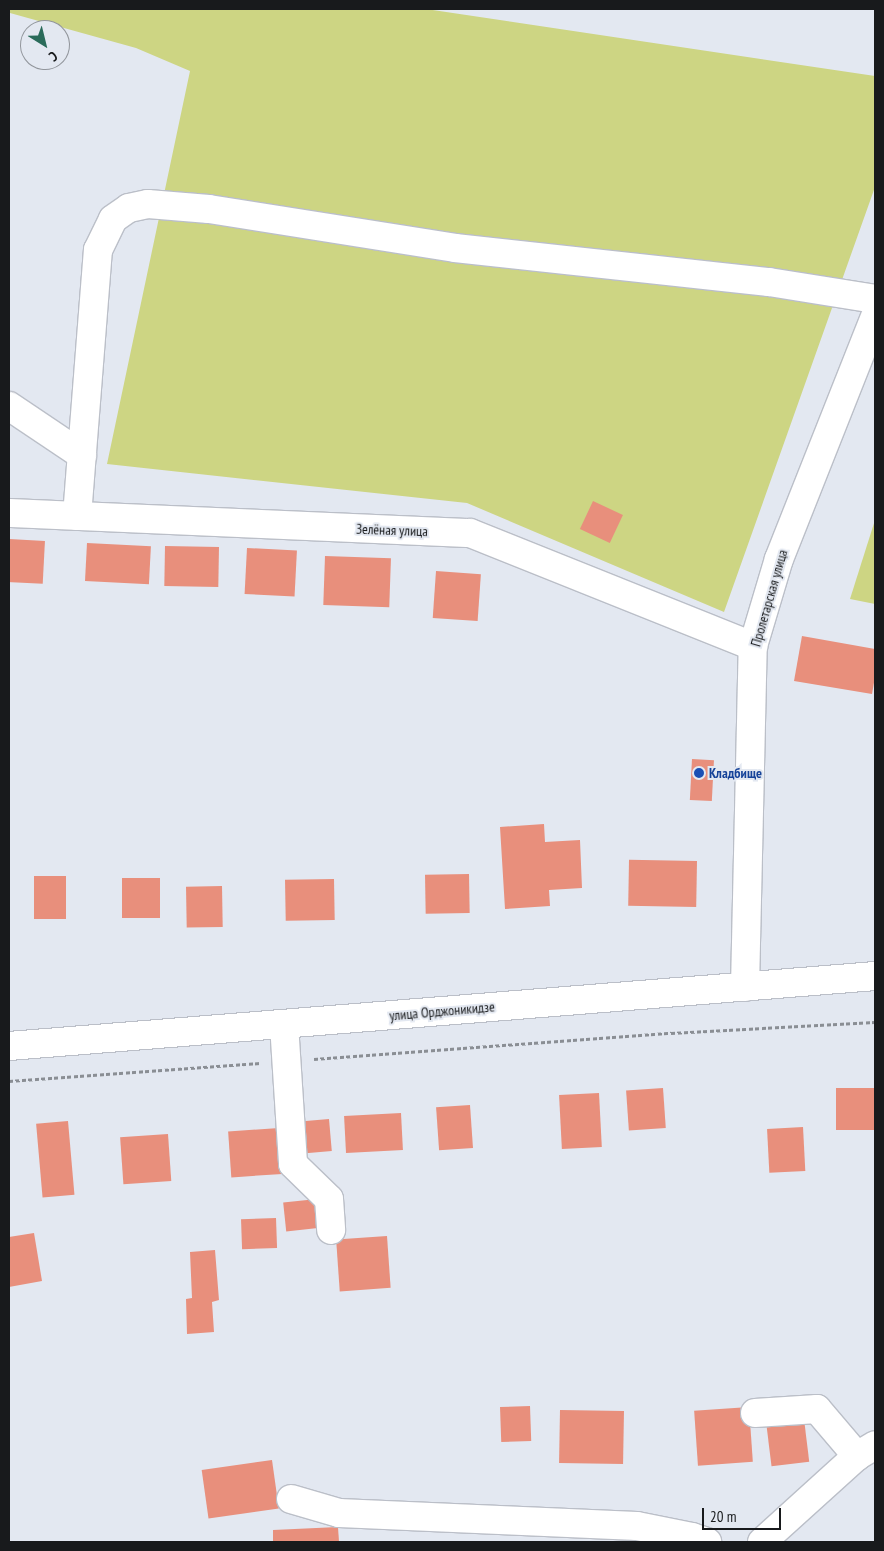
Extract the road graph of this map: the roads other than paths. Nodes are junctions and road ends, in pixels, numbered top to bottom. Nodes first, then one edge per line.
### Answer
1 (875, 299) edge
2 (875, 316) edge
3 (9, 406) edge
4 (82, 455) junction
5 (9, 514) edge
6 (77, 516) junction
7 (753, 646) junction
8 (875, 976) edge
9 (745, 987) junction
10 (284, 1024) junction
11 (9, 1046) edge
12 (330, 1230) dead end
13 (755, 1413) dead end
14 (866, 1451) edge
15 (291, 1498) dead end
16 (707, 1542) edge
17 (762, 1542) edge

1 - 4 street
2 - 7 street, Пролетарская улица
3 - 4 street
4 - 6 street
5 - 6 street, Зелёная улица
6 - 7 street, Зелёная улица
7 - 9 street, Пролетарская улица
8 - 9 street, улица Орджоникидзе
9 - 10 street, улица Орджоникидзе
10 - 11 street, улица Орджоникидзе
10 - 12 street
13 - 14 street
14 - 17 street
15 - 16 street

